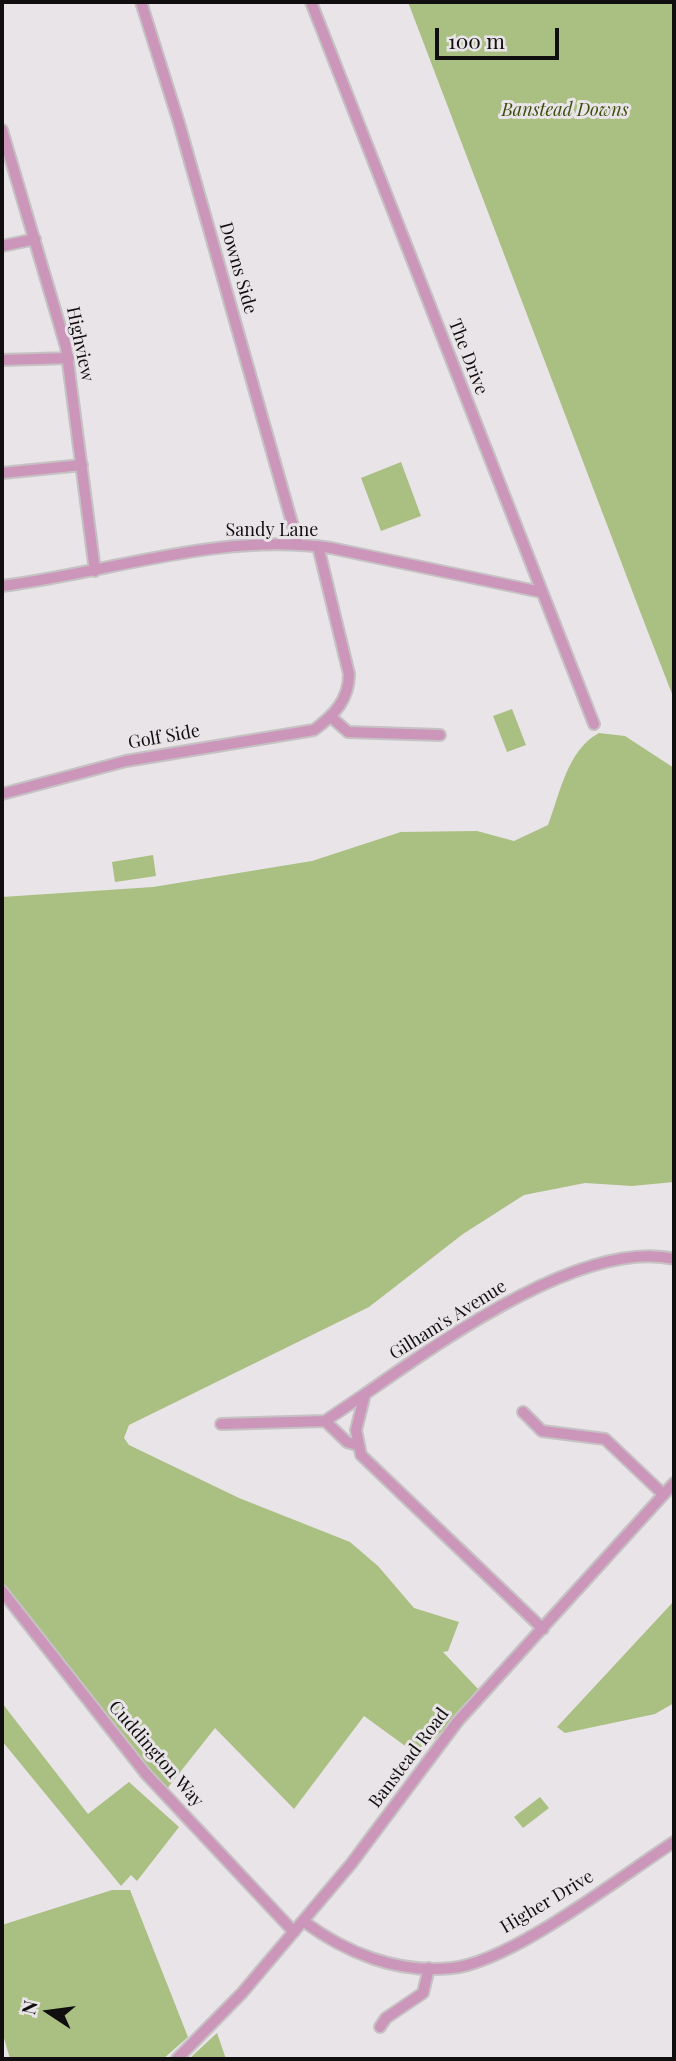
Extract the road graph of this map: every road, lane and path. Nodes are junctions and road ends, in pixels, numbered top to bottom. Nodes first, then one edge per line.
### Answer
1 (141, 2) edge
2 (311, 2) edge
3 (2, 130) edge
4 (35, 239) junction
5 (2, 246) edge
6 (69, 358) junction
7 (2, 360) edge
8 (82, 465) junction
9 (2, 473) edge
10 (298, 544) junction
11 (318, 546) junction
12 (95, 571) junction
13 (2, 586) edge
14 (541, 592) junction
15 (331, 717) junction
16 (594, 724) dead end
17 (440, 735) dead end
18 (2, 794) edge
19 (674, 1259) edge
20 (365, 1394) junction
21 (523, 1412) dead end
22 (325, 1421) junction
23 (221, 1424) dead end
24 (357, 1445) junction
25 (674, 1483) edge
26 (663, 1494) junction
27 (2, 1591) edge
28 (543, 1629) junction
29 (674, 1842) edge
30 (303, 1921) junction
31 (294, 1932) junction
32 (429, 1968) junction
33 (380, 2026) dead end
34 (177, 2059) edge

1 - 10 street, Downs Side
2 - 14 street, The Drive
3 - 4 street, Highview
4 - 5 street
4 - 6 street, Highview
6 - 7 street
6 - 8 street, Highview
8 - 9 street
8 - 12 street, Highview
10 - 11 street, Sandy Lane
10 - 12 street, Sandy Lane
11 - 14 street, Sandy Lane
11 - 15 street
12 - 13 street, Sandy Lane
14 - 16 street, The Drive
15 - 17 street
15 - 18 street, Golf Side
19 - 20 street, Gilham's Avenue
20 - 22 street, Gilham's Avenue
20 - 24 street
21 - 26 street
22 - 23 street
22 - 24 street
24 - 28 street
25 - 26 street, Banstead Road
26 - 28 street, Banstead Road
27 - 31 street, Cuddington Way
28 - 30 street, Banstead Road
29 - 32 street, Higher Drive
30 - 31 street, Banstead Road
30 - 32 street, Higher Drive
31 - 34 street, Banstead Road
32 - 33 street

